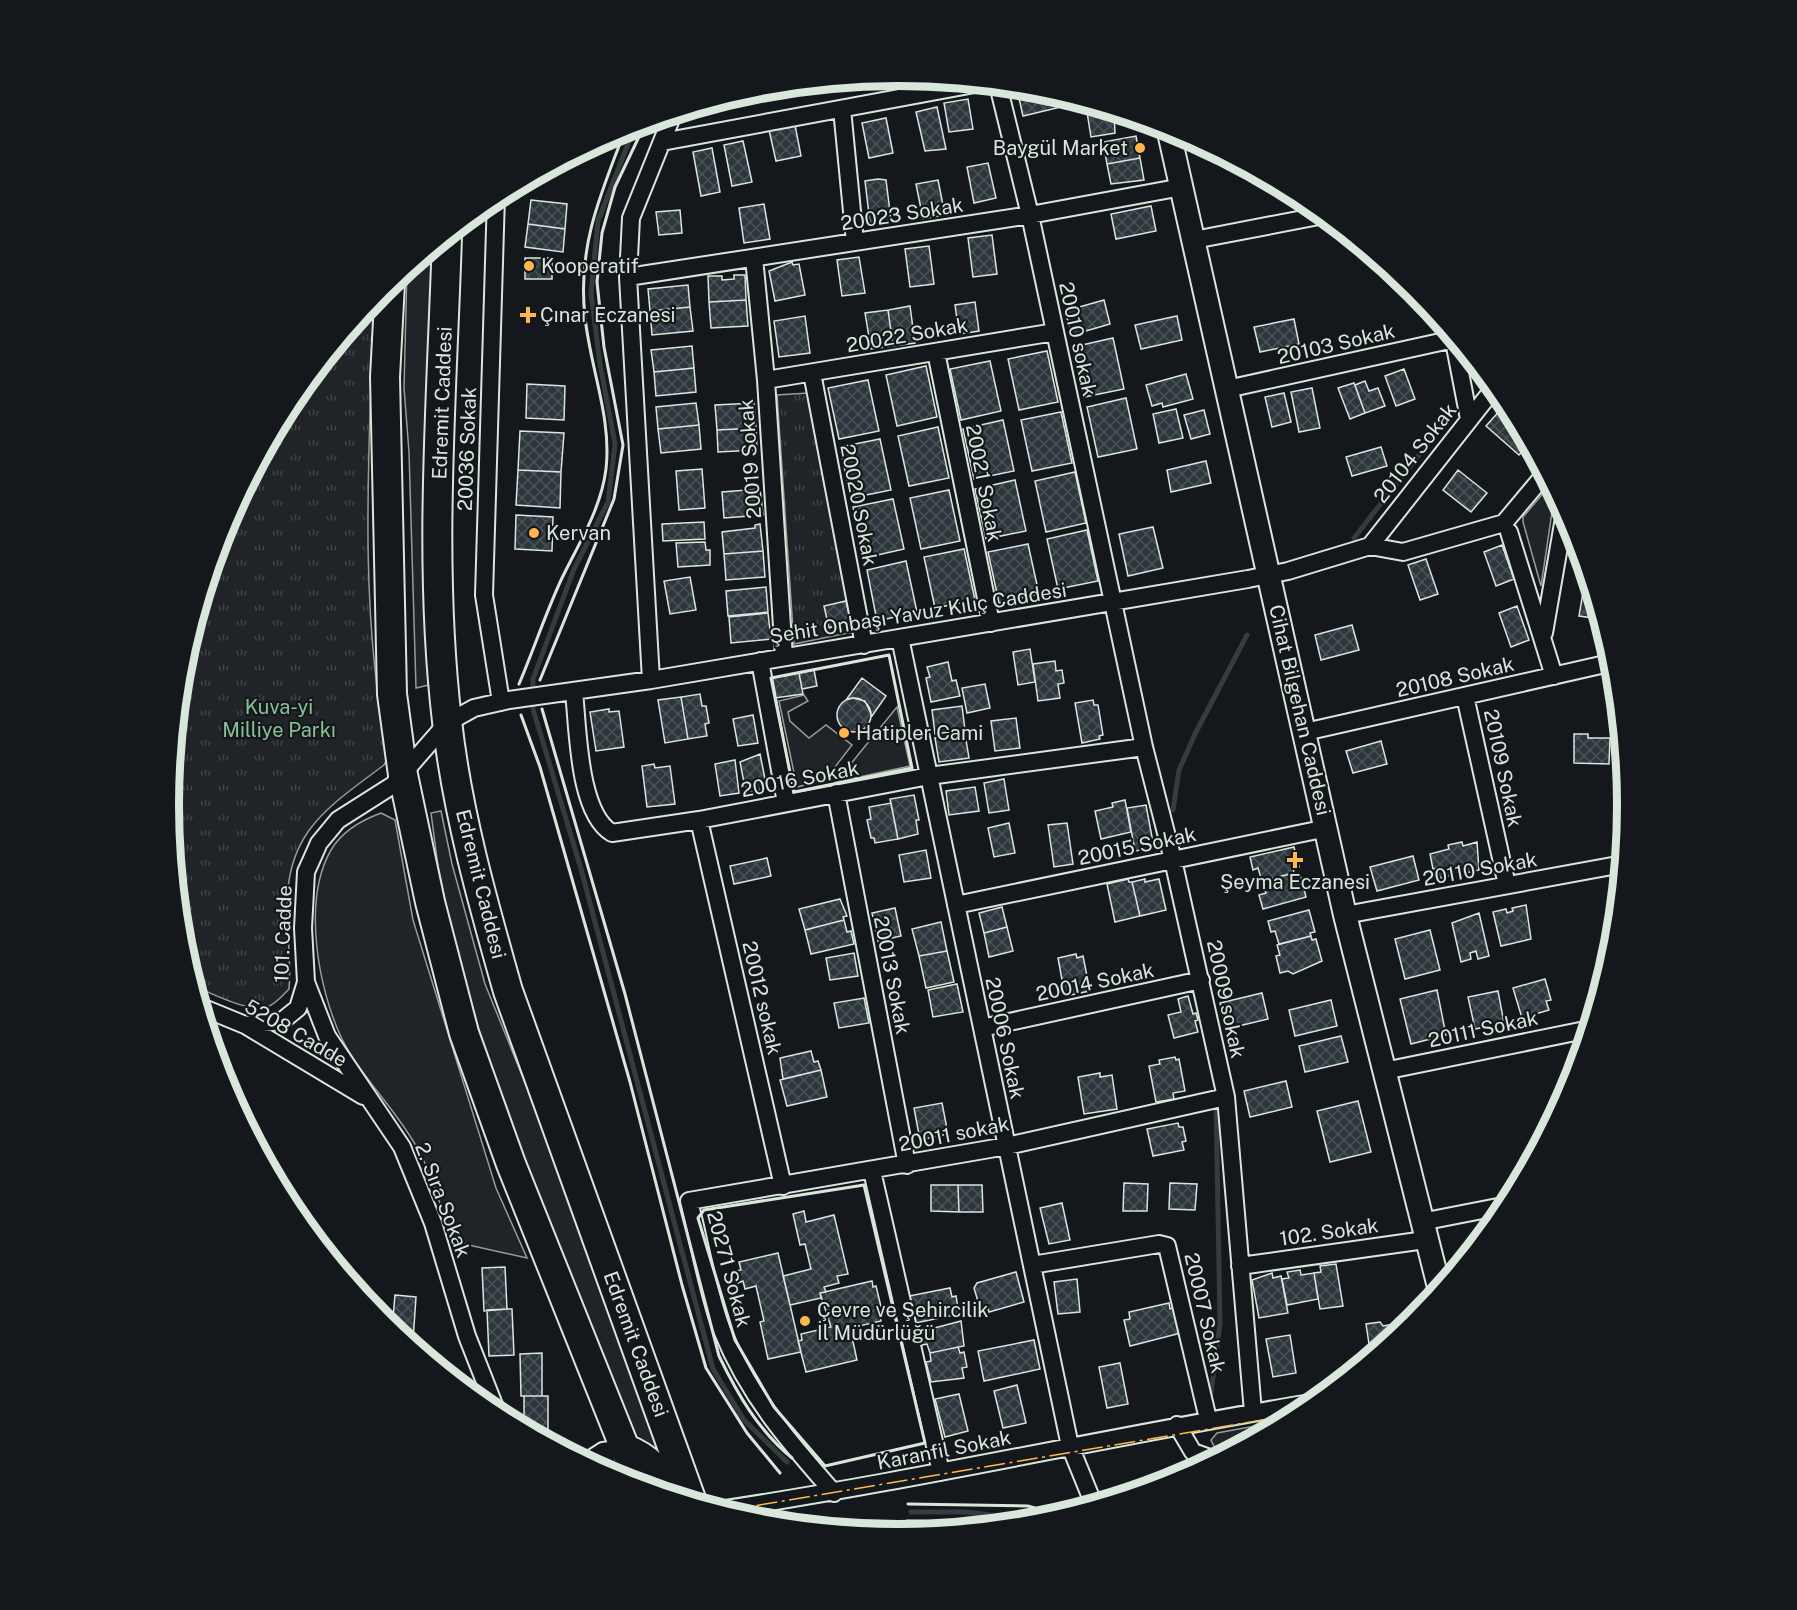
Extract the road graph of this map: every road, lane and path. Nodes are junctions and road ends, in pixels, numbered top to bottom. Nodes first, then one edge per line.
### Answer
1 (954, 88) edge
2 (1000, 93) edge
3 (842, 109) junction
4 (669, 123) edge
5 (1171, 139) edge
6 (662, 142) junction
7 (1182, 187) junction
8 (496, 209) edge
9 (1030, 215) junction
10 (1313, 217) edge
11 (1194, 240) junction
12 (855, 242) junction
13 (447, 245) edge
14 (754, 258) junction
15 (628, 278) junction
16 (389, 297) edge
17 (1055, 332) junction
18 (1446, 340) edge
19 (936, 352) junction
20 (1457, 352) edge
21 (812, 373) junction
22 (766, 380) junction
23 (1227, 388) junction
24 (1489, 394) edge
25 (1469, 418) junction
26 (1540, 480) edge
27 (1562, 528) edge
28 (1509, 532) dead end
29 (1370, 546) junction
30 (1269, 575) junction
31 (1115, 602) junction
32 (991, 623) junction
33 (1544, 637) junction
34 (900, 638) junction
35 (864, 645) junction
36 (784, 657) junction
37 (760, 661) junction
38 (1604, 664) edge
39 (1554, 676) junction
40 (651, 680) junction
41 (574, 692) junction
42 (1465, 696) junction
43 (505, 701) junction
44 (447, 723) junction
45 (1305, 732) junction
46 (1144, 747) junction
47 (403, 775) junction
48 (929, 776) junction
49 (836, 793) junction
50 (786, 803) junction
51 (699, 820) junction
52 (1327, 828) junction
53 (1173, 860) junction
54 (1615, 865) edge
55 (1507, 885) junction
56 (956, 905) junction
57 (1346, 915) junction
58 (1200, 980) junction
59 (306, 981) junction
60 (210, 1011) edge
61 (245, 1025) junction
62 (982, 1028) junction
63 (1582, 1031) edge
64 (1384, 1071) junction
65 (1225, 1097) junction
66 (369, 1100) junction
67 (1006, 1146) junction
68 (907, 1165) junction
69 (872, 1171) junction
70 (783, 1186) junction
71 (689, 1201) joint
72 (1494, 1209) edge
73 (1423, 1231) junction
74 (1032, 1265) junction
75 (1240, 1266) junction
76 (1437, 1281) edge
77 (491, 1398) edge
78 (1294, 1405) edge
79 (1253, 1412) junction
80 (1208, 1419) junction
81 (1177, 1425) junction
82 (1070, 1446) junction
83 (613, 1449) junction
84 (1204, 1456) edge
85 (595, 1457) edge
86 (612, 1465) edge
87 (941, 1472) junction
88 (630, 1473) edge
89 (665, 1485) edge
90 (834, 1492) junction
91 (689, 1493) edge
92 (1091, 1498) edge
93 (740, 1507) edge

1 - 3 street
2 - 9 street, 20010 sokak
3 - 6 street
3 - 12 street
4 - 6 street
5 - 7 main road, Cihat Bilgehan Caddesi
6 - 15 street
7 - 9 street, 20023 Sokak
7 - 11 main road, Cihat Bilgehan Caddesi
8 - 43 street, 20036 Sokak
9 - 12 street, 20023 Sokak
9 - 17 street, 20010 sokak
10 - 11 street
11 - 23 main road, Cihat Bilgehan Caddesi
12 - 14 street, 20023 Sokak
13 - 44 highway, Edremit Caddesi
14 - 15 street, 20023 Sokak
14 - 22 street, 20019 Sokak
15 - 40 street
16 - 47 highway
17 - 19 street, 20022 Sokak
17 - 31 street, 20010 sokak
18 - 23 street, 20103 Sokak
19 - 21 street, 20022 Sokak
19 - 32 street, 20021 Sokak
20 - 25 street
21 - 22 street, 20022 Sokak
21 - 35 street, 20020 Sokak
22 - 36 street, 20019 Sokak
23 - 30 main road, Cihat Bilgehan Caddesi
24 - 25 street, 20104 Sokak
25 - 29 street, 20104 Sokak
26 - 29 street
27 - 33 street
28 - 33 street
29 - 30 street, Şehit Onbaşı Yavuz Kılıç Caddesi
30 - 31 street, Şehit Onbaşı Yavuz Kılıç Caddesi
30 - 45 main road, Cihat Bilgehan Caddesi
31 - 32 street, Şehit Onbaşı Yavuz Kılıç Caddesi
31 - 46 street, 20009 sokak
32 - 34 street, Şehit Onbaşı Yavuz Kılıç Caddesi
33 - 39 street
34 - 35 street, Şehit Onbaşı Yavuz Kılıç Caddesi
34 - 48 street, 20006 Sokak
35 - 36 street, Şehit Onbaşı Yavuz Kılıç Caddesi
36 - 37 street, Şehit Onbaşı Yavuz Kılıç Caddesi
37 - 40 street, Şehit Onbaşı Yavuz Kılıç Caddesi
37 - 50 street
38 - 39 street, 20108 Sokak
39 - 42 street, 20108 Sokak
40 - 41 street, Şehit Onbaşı Yavuz Kılıç Caddesi
41 - 43 street, Şehit Onbaşı Yavuz Kılıç Caddesi
41 - 51 street, 20016 Sokak
42 - 45 street, 20108 Sokak
42 - 55 street, 20109 Sokak
43 - 44 street, Şehit Onbaşı Yavuz Kılıç Caddesi
44 - 47 street, 101. Cadde
44 - 91 highway, Edremit Caddesi
45 - 52 main road, Cihat Bilgehan Caddesi
46 - 48 street, 20016 Sokak
46 - 53 street, 20009 sokak
47 - 59 street, 101. Cadde
47 - 83 highway
48 - 49 street, 20016 Sokak
48 - 56 street, 20006 Sokak
49 - 50 street, 20016 Sokak
49 - 68 street, 20013 Sokak
50 - 51 street, 20016 Sokak
51 - 70 street, 20012 sokak
52 - 53 street, 20015 Sokak
52 - 57 main road, Cihat Bilgehan Caddesi
53 - 56 street, 20015 Sokak
53 - 58 street, 20009 sokak
54 - 55 street, 20110 Sokak
55 - 57 street, 20110 Sokak
56 - 62 street, 20006 Sokak
57 - 64 main road, Cihat Bilgehan Caddesi
58 - 62 street, 20014 Sokak
58 - 65 street, 20009 sokak
59 - 61 street, 101. Cadde
59 - 66 street, 2. Sıra Sokak
60 - 61 street, 5208 Cadde
61 - 66 street, 5208 Cadde
62 - 67 street, 20006 Sokak
63 - 64 street, 20111 Sokak
64 - 73 main road, Cihat Bilgehan Caddesi
65 - 67 street, 20011 sokak
65 - 75 street, 20009 sokak
66 - 77 street, 2. Sıra Sokak
67 - 68 street, 20011 sokak
67 - 74 street, 20006 Sokak
68 - 69 street, 20011 sokak
69 - 70 street, 20011 sokak
69 - 87 street
70 - 71 street, 20011 sokak
71 - 90 street, 20271 Sokak
72 - 73 street, 102. Sokak
73 - 75 street, 102. Sokak
73 - 76 main road, Cihat Bilgehan Caddesi
74 - 80 street, 20007 Sokak
74 - 82 street, 20006 Sokak
75 - 79 street, 20009 sokak
78 - 79 street, Karanfil Sokak
79 - 80 street, Karanfil Sokak
80 - 81 street, Karanfil Sokak
81 - 82 street, Karanfil Sokak
81 - 84 street
82 - 87 street, Karanfil Sokak
82 - 92 street, 20006 Sokak
83 - 85 street
83 - 86 street
83 - 88 highway
83 - 89 highway
87 - 90 street, Karanfil Sokak
90 - 93 street, Karanfil Sokak

